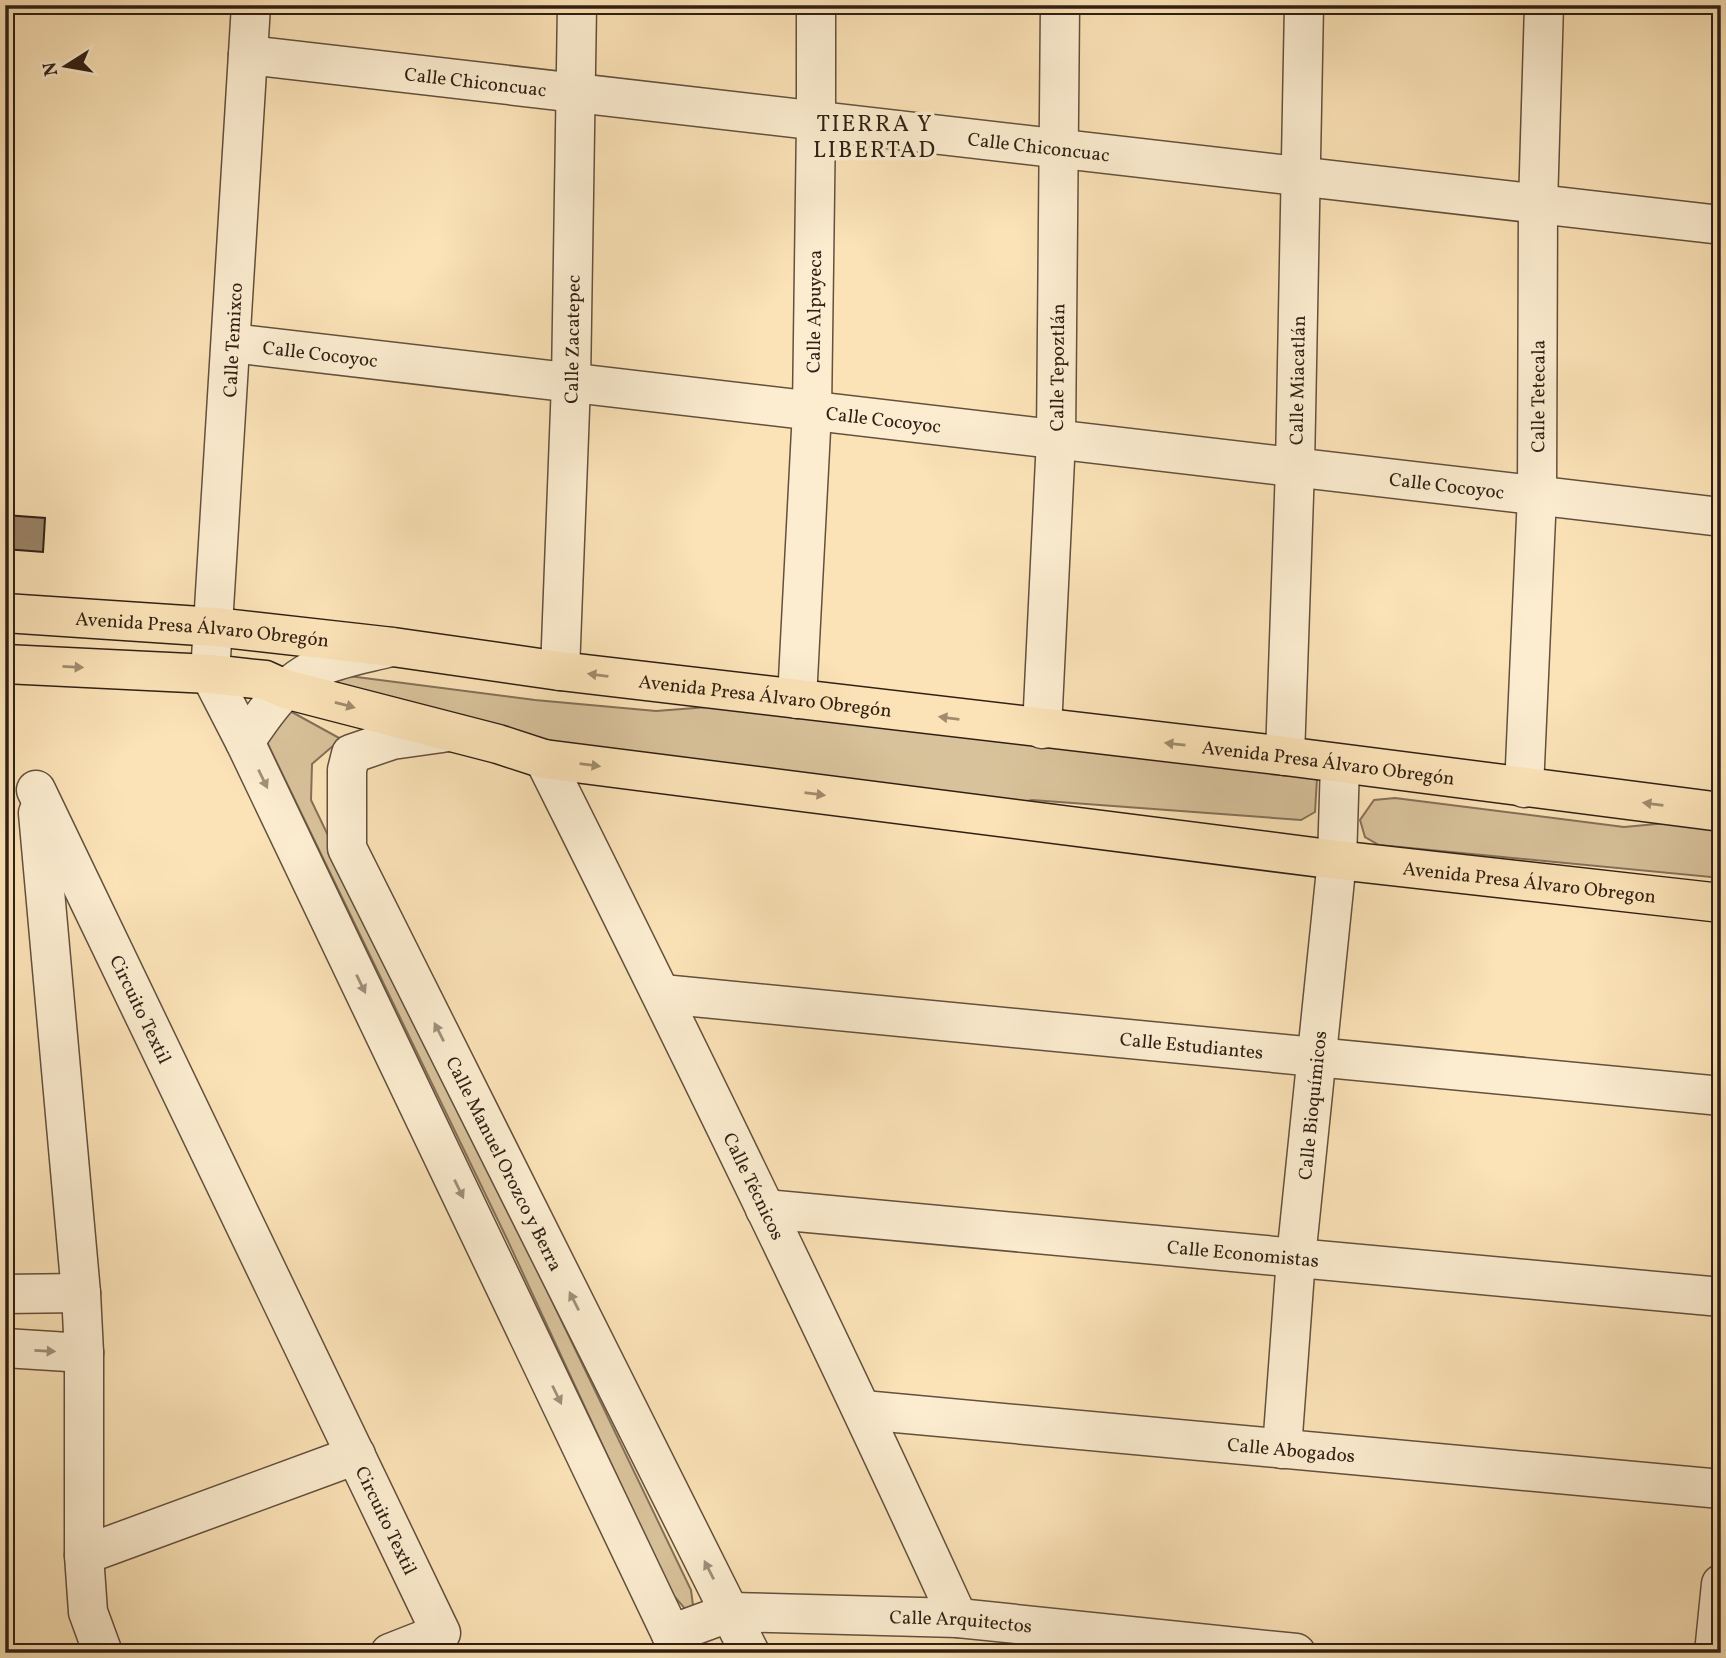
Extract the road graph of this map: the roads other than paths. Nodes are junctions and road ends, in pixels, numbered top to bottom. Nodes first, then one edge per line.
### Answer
1 (251, 5) edge
2 (577, 5) edge
3 (816, 5) edge
4 (1060, 5) edge
5 (1304, 5) edge
6 (1544, 5) edge
7 (248, 55) junction
8 (575, 93) junction
9 (816, 121) junction
10 (1059, 149) junction
11 (1301, 177) junction
12 (1538, 205) junction
13 (1721, 225) edge
14 (232, 343) junction
15 (571, 383) junction
16 (812, 411) junction
17 (1056, 439) junction
18 (1295, 467) junction
19 (1537, 495) junction
20 (1721, 517) edge
21 (5, 613) edge
22 (215, 627) junction
23 (393, 647) junction
24 (5, 664) edge
25 (560, 671) junction
26 (210, 674) junction
27 (285, 689) junction
28 (797, 699) junction
29 (1042, 729) junction
30 (449, 732) junction
31 (245, 742) junction
32 (1285, 756) junction
33 (544, 759) junction
34 (1340, 764) junction
35 (1524, 788) junction
36 (1721, 812) edge
37 (1338, 860) junction
38 (1721, 903) edge
39 (662, 994) junction
40 (1316, 1058) junction
41 (1721, 1096) edge
42 (765, 1209) junction
43 (1296, 1258) junction
44 (81, 1293) junction
45 (5, 1294) edge
46 (1721, 1297) edge
47 (5, 1349) edge
48 (84, 1353) junction
49 (863, 1410) junction
50 (1282, 1449) junction
51 (356, 1455) junction
52 (1721, 1489) edge
53 (85, 1555) junction
54 (1721, 1584) edge
55 (731, 1612) junction
56 (958, 1618) junction
57 (675, 1643) edge
58 (103, 1653) edge
59 (390, 1653) edge
60 (750, 1653) edge
61 (1296, 1653) edge
62 (1714, 1653) edge

1 - 7 street, Calle Temixco
2 - 8 street, Calle Zacatepec
3 - 9 street, Calle Alpuyeca
4 - 10 street, Calle Tepoztlán
5 - 11 street, Calle Miacatlán
6 - 12 street, Calle Tetecala
7 - 8 street, Calle Chiconcuac
7 - 14 street, Calle Temixco
8 - 9 street, Calle Chiconcuac
8 - 15 street, Calle Zacatepec
9 - 10 street, Calle Chiconcuac
9 - 16 street, Calle Alpuyeca
10 - 11 street, Calle Chiconcuac
10 - 17 street, Calle Tepoztlán
11 - 12 street, Calle Chiconcuac
11 - 18 street, Calle Miacatlán
12 - 13 street, Calle Chiconcuac
12 - 19 street, Calle Tetecala
14 - 15 street, Calle Cocoyoc
14 - 22 street, Calle Temixco
15 - 16 street, Calle Cocoyoc
15 - 25 street, Calle Zacatepec
16 - 17 street, Calle Cocoyoc
16 - 28 street, Calle Alpuyeca
17 - 18 street, Calle Cocoyoc
17 - 29 street, Calle Tepoztlán
18 - 19 street, Calle Cocoyoc
18 - 32 street, Calle Miacatlán
19 - 20 street, Calle Cocoyoc
19 - 35 street, Calle Tetecala
21 - 22 main road, Avenida Presa Álvaro Obregón
22 - 23 main road, Avenida Presa Álvaro Obregón
22 - 26 street, Calle Temixco
23 - 25 main road, Avenida Presa Álvaro Obregón
23 - 27 street
24 -> 26 main road
28 -> 25 main road, Avenida Presa Álvaro Obregón
26 - 27 main road
26 - 31 street
27 -> 30 main road
27 - 31 street
29 -> 28 main road, Avenida Presa Álvaro Obregón
32 -> 29 main road, Avenida Presa Álvaro Obregón
30 - 33 main road
55 -> 30 street, Calle Manuel Orozco y Berra
31 -> 57 street
32 - 34 main road, Avenida Presa Álvaro Obregón
33 -> 37 main road
33 - 39 street, Calle Técnicos
34 - 35 main road, Avenida Presa Álvaro Obregón
34 - 37 street, Calle Bioquímicos
36 -> 35 main road, Avenida Presa Álvaro Obregón
37 - 38 main road, Avenida Presa Álvaro Obregon
37 - 40 street, Calle Bioquímicos
39 - 40 street, Calle Estudiantes
39 - 42 street, Calle Técnicos
40 - 41 street, Calle Estudiantes
40 - 43 street, Calle Bioquímicos
42 - 43 street, Calle Economistas
42 - 49 street, Calle Técnicos
43 - 46 street, Calle Economistas
43 - 50 street, Calle Bioquímicos
44 - 45 street
44 - 48 street, Circuito Textil
44 - 51 street, Circuito Textil
47 -> 48 street
48 - 53 street, Circuito Textil
49 - 50 street, Calle Abogados
49 - 56 street, Calle Técnicos
50 - 52 street, Calle Abogados
51 - 53 street
51 - 59 street, Circuito Textil
53 - 58 street, Circuito Textil
54 - 62 street
55 - 56 street, Calle Arquitectos
55 - 57 street, Calle Arquitectos
55 - 60 street, Calle Manuel Orozco y Berra
56 - 61 street, Calle Arquitectos

